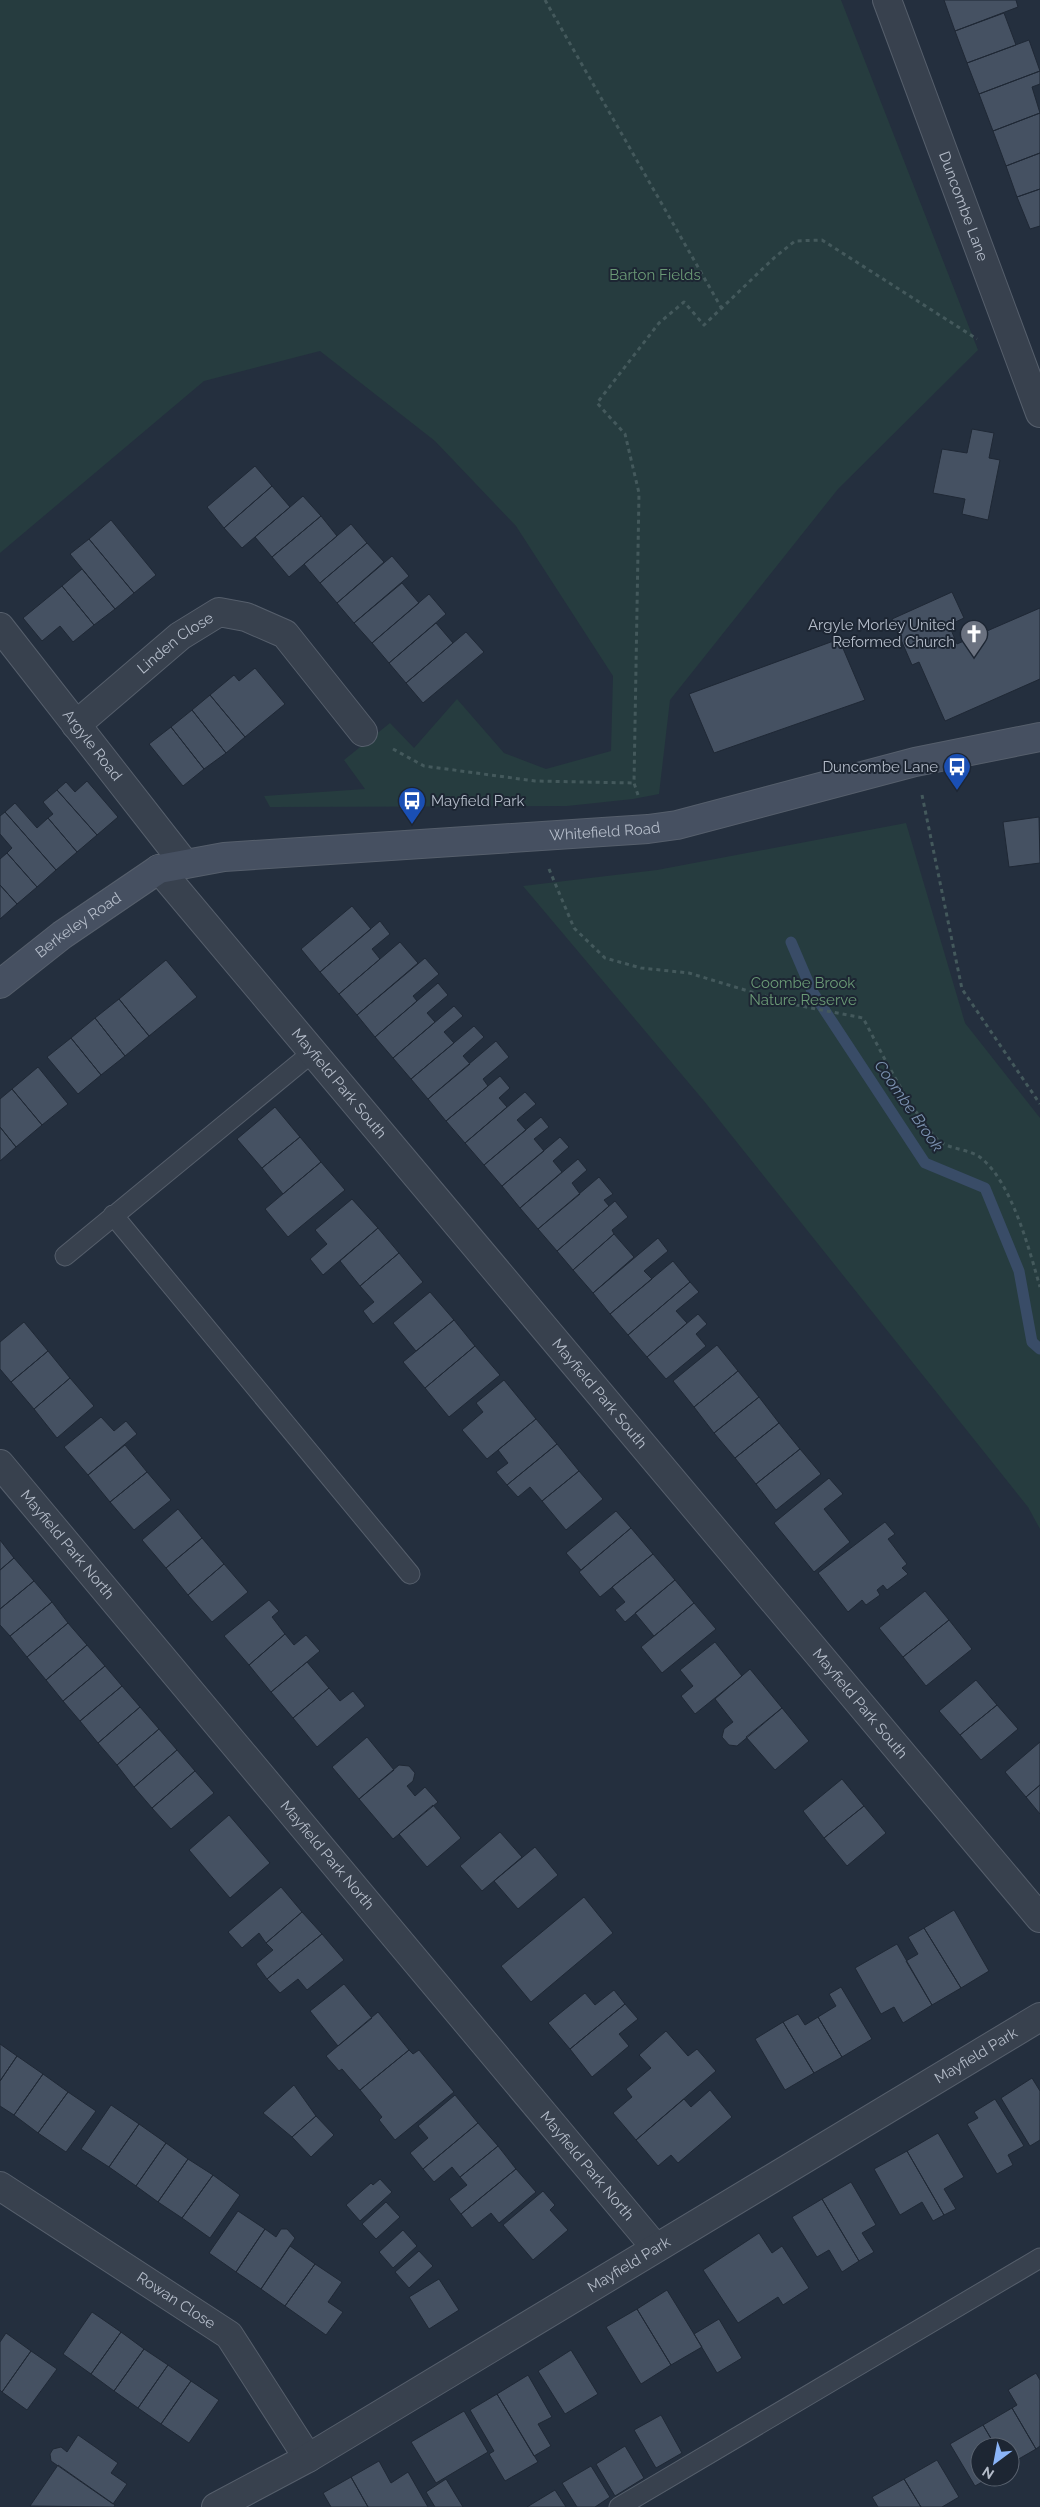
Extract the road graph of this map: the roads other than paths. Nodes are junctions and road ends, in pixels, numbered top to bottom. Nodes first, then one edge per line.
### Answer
1 (887, 0) edge
2 (1040, 413) edge
3 (0, 627) edge
4 (76, 725) junction
5 (363, 732) road end
6 (1040, 737) edge
7 (185, 864) junction
8 (159, 869) junction
9 (0, 984) edge
10 (313, 1052) junction
11 (113, 1214) junction
12 (65, 1256) dead end
13 (0, 1464) edge
14 (410, 1574) dead end
15 (1040, 1918) edge
16 (1040, 2017) edge
17 (0, 2186) edge
18 (655, 2247) junction
19 (1040, 2258) edge
20 (308, 2458) junction
21 (216, 2507) edge
22 (619, 2507) edge

1 - 2 street, Duncombe Lane
3 - 4 street, Argyle Road
4 - 5 street, Linden Close
4 - 7 street, Argyle Road
6 - 7 main road, Whitefield Road
7 - 8 main road, Whitefield Road
8 - 9 main road, Berkeley Road
8 - 10 street, Mayfield Park South
10 - 11 lane
10 - 15 street, Mayfield Park South
11 - 12 lane
11 - 14 lane
13 - 18 street, Mayfield Park North
16 - 18 street, Mayfield Park
17 - 20 street, Rowan Close
18 - 20 street, Mayfield Park
19 - 22 lane
20 - 21 street, Mayfield Park

